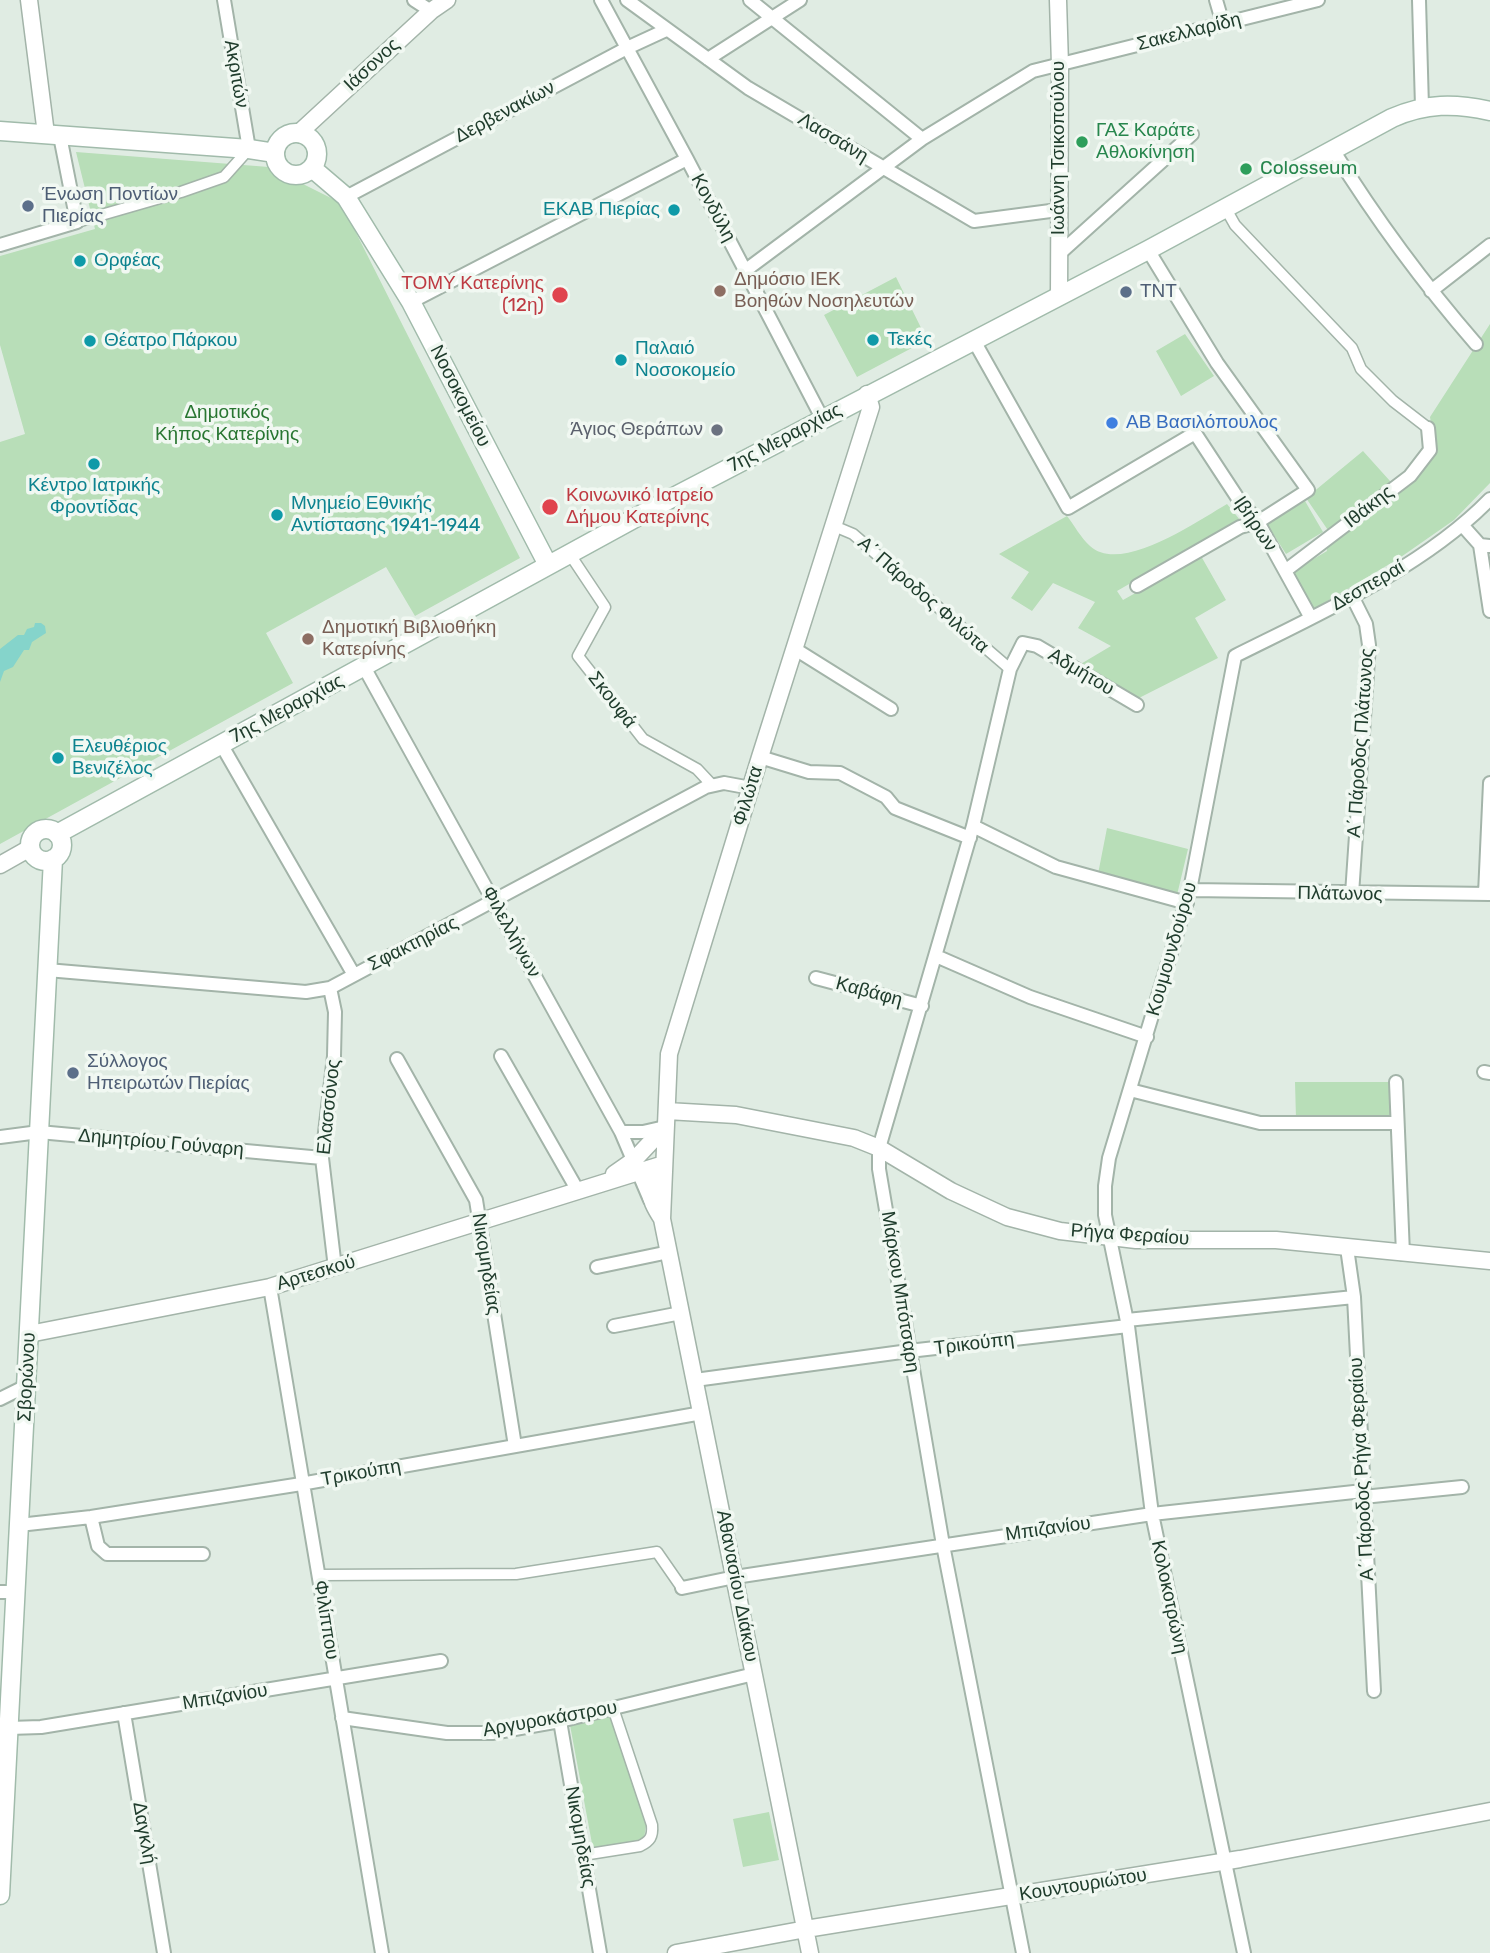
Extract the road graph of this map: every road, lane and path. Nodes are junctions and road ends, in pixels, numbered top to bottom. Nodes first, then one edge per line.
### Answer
1 (29, 0) edge
2 (224, 0) edge
3 (414, 0) edge
4 (447, 0) edge
5 (601, 0) edge
6 (627, 0) edge
7 (750, 0) edge
8 (800, 0) edge
9 (1058, 0) edge
10 (1216, 0) edge
11 (1318, 0) edge
12 (1419, 0) edge
13 (431, 11) junction
14 (772, 18) junction
15 (1223, 24) junction
16 (666, 30) junction
17 (626, 48) junction
18 (708, 59) junction
19 (1060, 65) junction
20 (1422, 107) junction
21 (1490, 111) edge
22 (0, 131) edge
23 (300, 132) junction
24 (1192, 134) dead end
25 (53, 135) junction
26 (922, 139) junction
27 (249, 149) junction
28 (1333, 150) junction
29 (275, 153) junction
30 (687, 159) junction
31 (312, 168) junction
32 (883, 168) junction
33 (346, 197) junction
34 (1226, 209) junction
35 (1058, 211) junction
36 (77, 222) junction
37 (1490, 244) edge
38 (0, 245) edge
39 (1148, 250) junction
40 (1059, 254) junction
41 (746, 270) junction
42 (1431, 291) junction
43 (1059, 295) junction
44 (411, 302) junction
45 (973, 339) junction
46 (1476, 344) dead end
47 (867, 394) junction
48 (847, 405) junction
49 (822, 418) junction
50 (1428, 428) joint
51 (863, 435) junction
52 (1490, 499) edge
53 (1258, 522) junction
54 (834, 526) junction
55 (1463, 526) junction
56 (1485, 546) edge
57 (569, 553) junction
58 (548, 565) junction
59 (1285, 571) junction
60 (1137, 586) dead end
61 (1352, 596) junction
62 (1490, 611) edge
63 (1311, 618) junction
64 (1023, 643) joint
65 (795, 649) junction
66 (1235, 656) joint
67 (364, 667) junction
68 (1010, 669) junction
69 (1137, 705) dead end
70 (891, 709) dead end
71 (221, 744) junction
72 (760, 757) junction
73 (1490, 783) edge
74 (712, 785) junction
75 (751, 789) junction
76 (972, 832) junction
77 (57, 834) junction
78 (30, 848) junction
79 (53, 859) junction
80 (0, 865) edge
81 (1352, 894) junction
82 (1488, 894) edge
83 (1189, 897) junction
84 (495, 902) junction
85 (936, 956) junction
86 (47, 970) junction
87 (354, 975) junction
88 (816, 978) dead end
89 (330, 988) junction
90 (922, 1006) junction
91 (1147, 1037) junction
92 (501, 1056) dead end
93 (397, 1059) dead end
94 (1395, 1082) dead end
95 (1130, 1090) junction
96 (666, 1119) junction
97 (1397, 1123) junction
98 (39, 1132) junction
99 (621, 1132) junction
100 (0, 1137) edge
101 (879, 1148) junction
102 (322, 1158) junction
103 (664, 1164) junction
104 (636, 1166) junction
105 (578, 1191) junction
106 (650, 1200) junction
107 (662, 1219) junction
108 (479, 1221) junction
109 (1111, 1238) junction
110 (1347, 1248) junction
111 (669, 1252) junction
112 (1403, 1254) junction
113 (1490, 1261) edge
114 (597, 1267) dead end
115 (335, 1268) junction
116 (270, 1287) junction
117 (1353, 1297) junction
118 (681, 1313) junction
119 (1127, 1323) junction
120 (614, 1326) dead end
121 (29, 1334) junction
122 (909, 1351) junction
123 (695, 1380) junction
124 (26, 1386) junction
125 (0, 1399) edge
126 (702, 1413) junction
127 (515, 1446) junction
128 (303, 1483) junction
129 (1462, 1488) dead end
130 (1363, 1494) junction
131 (1152, 1514) junction
132 (91, 1517) junction
133 (19, 1525) junction
134 (943, 1545) junction
135 (203, 1554) dead end
136 (318, 1575) junction
137 (735, 1577) junction
138 (682, 1588) joint
139 (8, 1592) edge
140 (441, 1661) dead end
141 (754, 1674) junction
142 (335, 1679) junction
143 (1374, 1690) dead end
144 (614, 1708) junction
145 (124, 1713) junction
146 (342, 1718) junction
147 (560, 1721) junction
148 (4, 1728) edge
149 (1490, 1811) edge
150 (583, 1855) junction
151 (1226, 1861) junction
152 (0, 1895) edge
153 (1013, 1896) junction
154 (806, 1929) junction
155 (164, 1953) edge
156 (382, 1953) edge
157 (600, 1953) edge
158 (676, 1953) edge
159 (810, 1953) edge
160 (1023, 1953) edge
161 (1244, 1953) edge

1 - 25 street
2 - 27 street, Ακριτών
3 - 13 street
4 - 13 street, Ιάσονος
5 - 17 street, Κονδύλη
6 - 16 street, Λασσάνη
7 - 14 street
8 - 14 street
9 - 19 street, Ιωάννη Τσικοπούλου
10 - 15 street
11 - 15 street, Σακελλαρίδη
12 - 20 street
13 - 23 street, Ιάσονος
14 - 18 street
14 - 26 street
15 - 19 street, Σακελλαρίδη
16 - 17 street, Δερβενακίων
16 - 18 street, Λασσάνη
17 - 30 street, Κονδύλη
17 - 33 street, Δερβενακίων
18 - 32 street, Λασσάνη
19 - 26 street, Σακελλαρίδη
19 - 35 street, Ιωάννη Τσικοπούλου
20 - 21 main road, 7ης Μεραρχίας
20 - 28 main road, 7ης Μεραρχίας
22 - 25 main road
23 - 29 main road
23 - 31 main road
24 - 40 street
25 - 27 main road
25 - 36 street
26 - 32 street, Σακελλαρίδη
27 - 29 main road
27 - 36 street
28 - 34 main road, 7ης Μεραρχίας
28 - 42 street
29 - 31 main road
30 - 41 street, Κονδύλη
30 - 44 street
31 - 33 main road, Νοσοκομείου
32 - 35 street, Λασσάνη
32 - 41 street, Σακελλαρίδη
33 - 44 main road, Νοσοκομείου
34 - 39 main road, 7ης Μεραρχίας
34 - 50 street
35 - 40 street, Ιωάννη Τσικοπούλου
36 - 38 street
37 - 42 street
39 - 43 main road, 7ης Μεραρχίας
39 - 53 street
40 - 43 street, Ιωάννη Τσικοπούλου
41 - 49 street, Κονδύλη
42 - 46 street
43 - 45 main road, 7ης Μεραρχίας
44 - 58 main road, Νοσοκομείου
45 - 47 main road, 7ης Μεραρχίας
45 - 53 street, Ιβήρων
47 - 48 main road, 7ης Μεραρχίας
47 - 51 street, Φιλώτα
48 - 49 main road, 7ης Μεραρχίας
48 - 51 street
49 - 57 main road, 7ης Μεραρχίας
50 - 59 street, Ιθάκης
51 - 54 street, Φιλώτα
52 - 55 street, Δεσπεραί
53 - 59 street, Ιβήρων
53 - 60 street
54 - 65 street, Φιλώτα
54 - 68 street, Α΄ Πάροδος Φιλώτα
55 - 56 street
55 - 61 street, Δεσπεραί
56 - 62 street
57 - 58 main road, 7ης Μεραρχίας
57 - 74 street, Σκουφά
58 - 67 main road, 7ης Μεραρχίας
59 - 63 street, Ιβήρων
61 - 63 street, Δεσπεραί
61 - 81 street, Α΄ Πάροδος Πλάτωνος
63 - 66 street, Δεσπεραί
64 - 68 street, Μάρκου Μπότσαρη
64 - 69 street, Αδμήτου
65 - 70 street
65 - 72 street, Φιλώτα
66 - 83 street, Κουμουνδούρου
67 - 71 main road, 7ης Μεραρχίας
67 - 84 street, Φιλελλήνων
68 - 76 street, Μάρκου Μπότσαρη
71 - 77 main road, 7ης Μεραρχίας
71 - 87 street
72 - 75 street, Φιλώτα
72 - 76 street
73 - 82 street
74 - 75 street
74 - 84 street, Σφακτηρίας
75 - 96 street, Φιλώτα
76 - 83 street
76 - 85 street, Μάρκου Μπότσαρη
77 - 78 main road
77 - 79 main road
78 - 79 main road
78 - 80 street
79 - 86 main road, Σβορώνου
81 - 82 street, Πλάτωνος
81 - 83 street, Πλάτωνος
83 - 91 street, Κουμουνδούρου
84 - 87 street, Σφακτηρίας
84 - 99 street, Φιλελλήνων
85 - 90 street, Μάρκου Μπότσαρη
85 - 91 street
86 - 89 street, Σφακτηρίας
86 - 98 main road, Σβορώνου
87 - 89 street, Σφακτηρίας
88 - 90 street, Καβάφη
89 - 102 street, Ελασσόνος
90 - 101 street, Μάρκου Μπότσαρη
91 - 95 street, Κουμουνδούρου
92 - 105 street
93 - 108 street, Νικομηδείας
94 - 97 street
95 - 97 street
95 - 109 street, Κουμουνδούρου
96 - 99 street
96 - 101 street, Ρήγα Φεραίου
96 - 103 street, Φιλώτα
96 - 104 street, Αρτεσκού
97 - 112 street
98 - 100 street, Δημητρίου Γούναρη
98 - 102 street, Δημητρίου Γούναρη
98 - 121 main road, Σβορώνου
99 - 104 street, Φιλελλήνων
101 - 109 street, Ρήγα Φεραίου
101 - 122 street, Μάρκου Μπότσαρη
102 - 115 street, Ελασσόνος
103 - 104 street, Αρτεσκού
103 - 106 street
103 - 107 street, Αθανασίου Διάκου
104 - 105 street, Αρτεσκού
104 - 106 street, Φιλελλήνων
105 - 108 street, Αρτεσκού
106 - 107 street, Αθανασίου Διάκου
107 - 111 street, Αθανασίου Διάκου
108 - 115 street, Αρτεσκού
108 - 127 street, Νικομηδείας
109 - 110 street, Ρήγα Φεραίου
109 - 119 street, Κολοκοτρώνη
110 - 112 street, Ρήγα Φεραίου
110 - 117 street, Α΄ Πάροδος Ρήγα Φεραίου
111 - 114 street
111 - 118 street, Αθανασίου Διάκου
112 - 113 street, Ρήγα Φεραίου
115 - 116 street, Αρτεσκού
116 - 121 street, Αρτεσκού
116 - 128 street, Φιλίππου
117 - 119 street, Τρικούπη
117 - 130 street, Α΄ Πάροδος Ρήγα Φεραίου
118 - 120 street
118 - 123 street, Αθανασίου Διάκου
119 - 122 street, Τρικούπη
119 - 131 street, Κολοκοτρώνη
121 - 124 main road, Σβορώνου
122 - 123 street, Τρικούπη
122 - 134 street, Μάρκου Μπότσαρη
123 - 126 street, Αθανασίου Διάκου
124 - 125 street
124 - 133 main road, Σβορώνου
126 - 127 street, Τρικούπη
126 - 137 street, Αθανασίου Διάκου
127 - 128 street, Τρικούπη
128 - 132 street, Τρικούπη
128 - 136 street, Φιλίππου
129 - 130 street, Μπιζανίου
130 - 131 street, Μπιζανίου
130 - 143 street, Α΄ Πάροδος Ρήγα Φεραίου
131 - 134 street, Μπιζανίου
131 - 151 street, Κολοκοτρώνη
132 - 133 street, Τρικούπη
132 - 135 street
133 - 139 main road, Σβορώνου
134 - 137 street, Μπιζανίου
134 - 153 street, Μάρκου Μπότσαρη
136 - 138 street
136 - 142 street, Φιλίππου
137 - 138 street, Μπιζανίου
137 - 141 street, Αθανασίου Διάκου
139 - 148 main road, Σβορώνου
140 - 142 street, Μπιζανίου
141 - 144 street, Αργυροκάστρου
141 - 154 street, Αθανασίου Διάκου
142 - 145 street, Μπιζανίου
142 - 146 street, Φιλίππου
144 - 147 street, Αργυροκάστρου
144 - 150 street
145 - 148 street, Μπιζανίου
145 - 155 street, Δαγκλή
146 - 147 street, Αργυροκάστρου
146 - 156 street, Φιλίππου
147 - 150 street, Νικομηδείας
148 - 152 main road, Σβορώνου
149 - 151 street, Κουντουριώτου
150 - 157 street, Νικομηδείας
151 - 153 street, Κουντουριώτου
151 - 161 street, Κολοκοτρώνη
153 - 154 street, Κουντουριώτου
153 - 160 street, Μάρκου Μπότσαρη
154 - 158 street, Κουντουριώτου
154 - 159 street, Αθανασίου Διάκου

